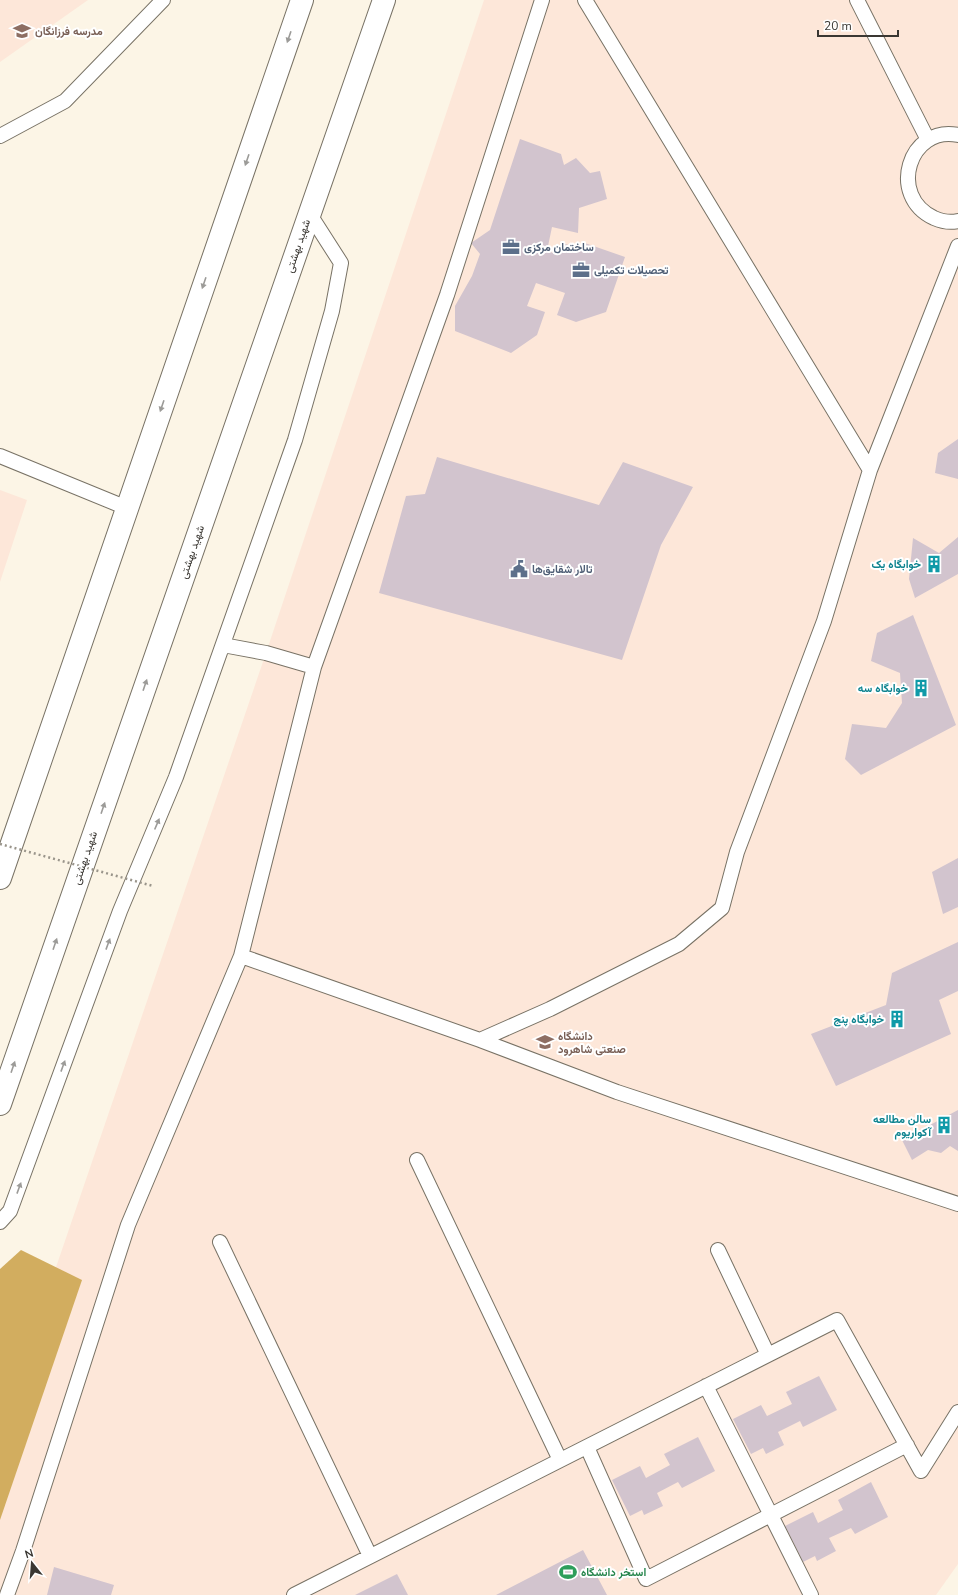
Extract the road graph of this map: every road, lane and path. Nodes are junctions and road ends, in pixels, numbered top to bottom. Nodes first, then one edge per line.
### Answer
1 (163, 0) edge
2 (302, 0) edge
3 (384, 0) edge
4 (542, 0) edge
5 (585, 0) edge
6 (857, 0) edge
7 (958, 135) edge
8 (0, 136) edge
9 (928, 140) junction
10 (309, 213) junction
11 (958, 221) edge
12 (958, 246) edge
13 (0, 456) edge
14 (870, 470) junction
15 (127, 508) junction
16 (223, 645) junction
17 (314, 667) junction
18 (0, 844) edge
19 (0, 878) edge
20 (154, 886) dead end
21 (241, 956) junction
22 (480, 1040) junction
23 (0, 1104) edge
24 (417, 1160) dead end
25 (958, 1204) edge
26 (0, 1222) edge
27 (220, 1242) dead end
28 (718, 1250) dead end
29 (768, 1355) junction
30 (706, 1386) junction
31 (958, 1412) edge
32 (907, 1445) junction
33 (587, 1446) junction
34 (560, 1460) junction
35 (771, 1515) junction
36 (370, 1556) junction
37 (7, 1595) edge
38 (294, 1595) edge
39 (811, 1595) edge

1 - 8 lane
2 -> 15 highway
3 - 10 highway, شهید بهشتی
4 - 17 lane
5 - 14 lane
6 - 9 lane
7 - 9 lane
9 - 11 lane
10 - 16 lane
23 -> 10 highway, شهید بهشتی
12 - 14 lane
13 - 15 lane
14 - 22 lane
15 - 19 highway
16 - 17 lane
26 -> 16 lane
17 - 21 lane
18 - 20 path, bridge
21 - 22 lane
21 - 37 lane
22 - 25 lane
24 - 34 lane
27 - 36 lane
28 - 29 lane
29 - 30 lane
29 - 32 lane
30 - 33 lane
30 - 35 lane
31 - 32 lane
32 - 35 lane
33 - 34 lane
33 - 35 lane
34 - 36 lane
35 - 39 lane
36 - 38 lane

